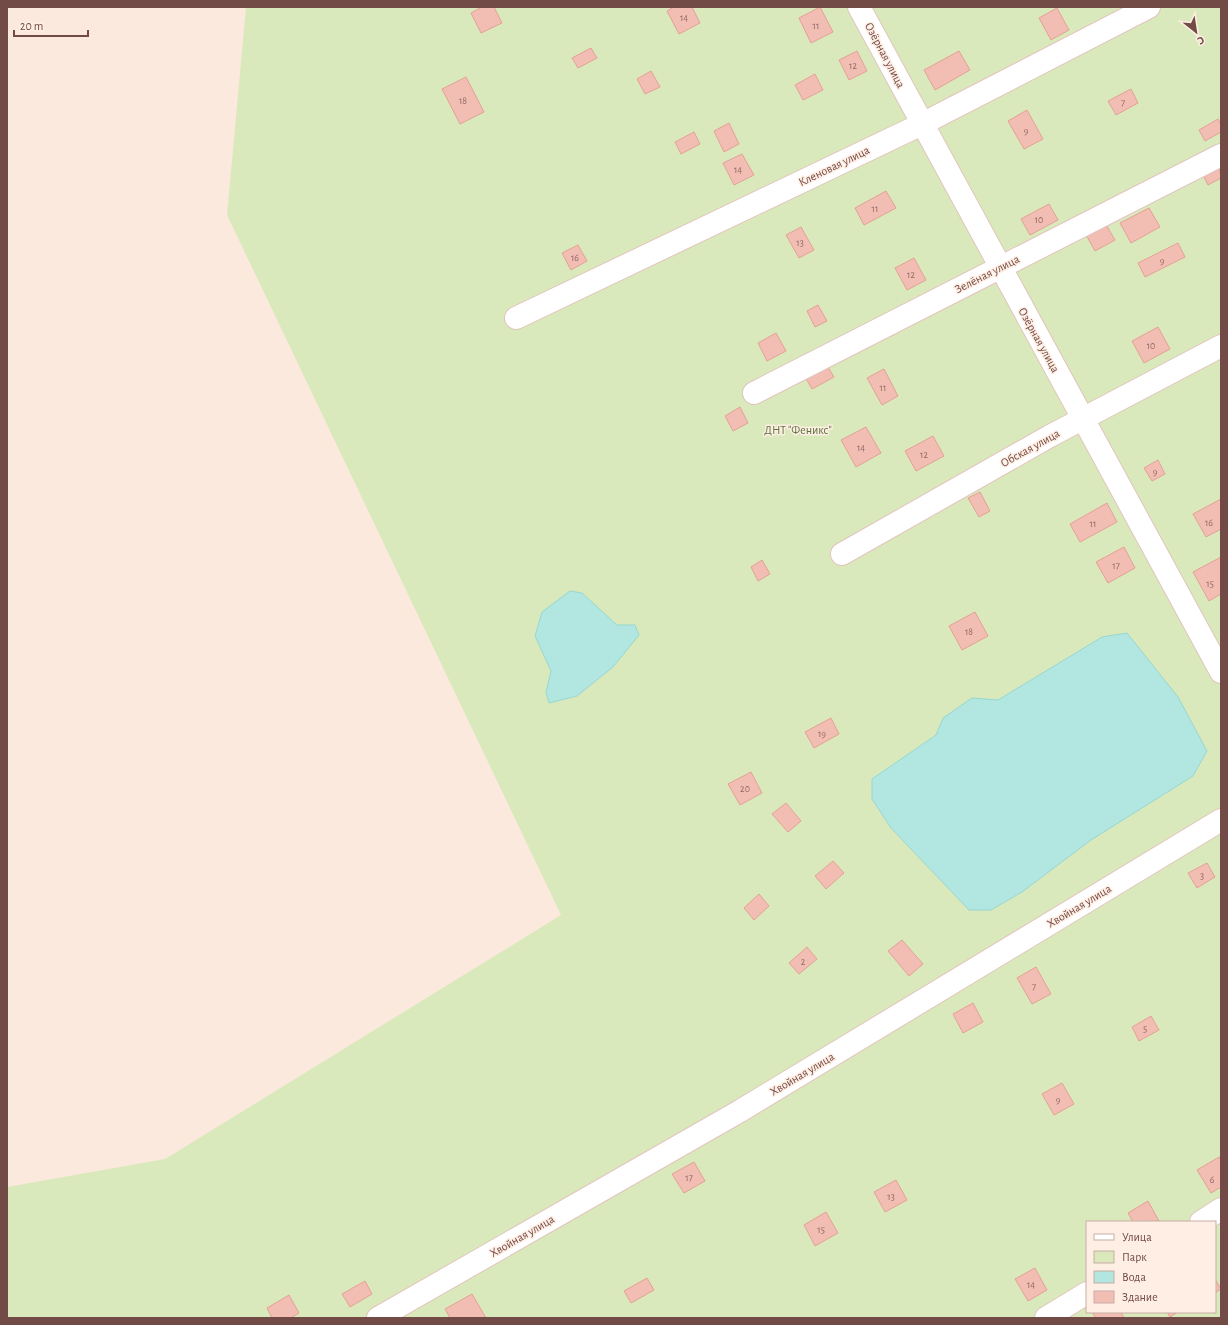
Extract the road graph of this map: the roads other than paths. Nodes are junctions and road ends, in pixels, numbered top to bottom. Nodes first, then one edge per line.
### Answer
1 (859, 7) edge
2 (1149, 7) edge
3 (922, 124) junction
4 (1221, 155) edge
5 (999, 268) junction
6 (516, 318) dead end
7 (1221, 346) edge
8 (754, 393) dead end
9 (1084, 420) junction
10 (842, 554) dead end
11 (1221, 672) edge
12 (1221, 820) edge
13 (1221, 1209) edge
14 (1203, 1221) edge
15 (1086, 1294) edge
16 (378, 1318) edge
17 (1046, 1318) edge

1 - 3 street, Озёрная улица
2 - 3 street, Кленовая улица
3 - 5 street, Озёрная улица
3 - 6 street, Кленовая улица
4 - 5 street, Зелёная улица
5 - 8 street, Зелёная улица
5 - 9 street, Озёрная улица
7 - 9 street, Обская улица
9 - 10 street, Обская улица
9 - 11 street, Озёрная улица
12 - 16 street, Хвойная улица
13 - 14 street
15 - 17 street

